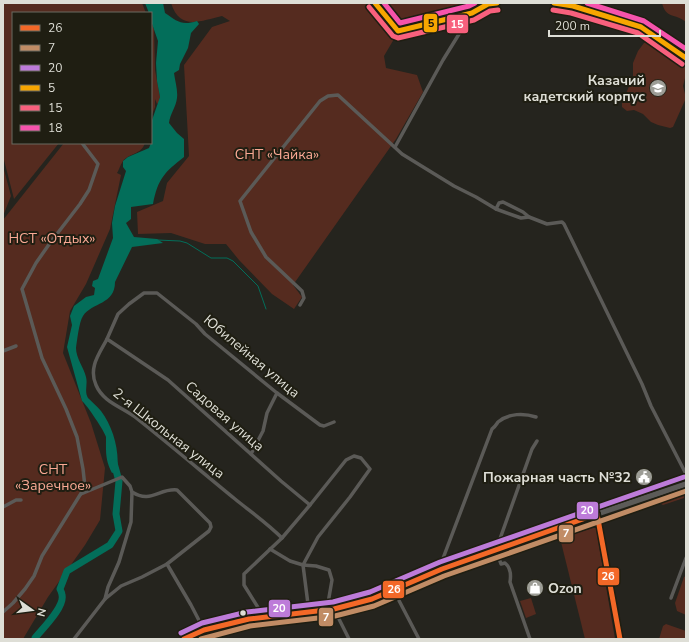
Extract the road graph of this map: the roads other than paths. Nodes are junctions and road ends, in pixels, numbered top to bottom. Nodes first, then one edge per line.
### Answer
1 (375, 3) edge
2 (496, 3) edge
3 (554, 3) edge
4 (472, 13) junction
5 (686, 58) edge
6 (83, 144) edge
7 (395, 147) junction
8 (496, 209) junction
9 (529, 217) junction
10 (157, 293) joint
11 (300, 305) dead end
12 (107, 339) junction
13 (16, 346) dead end
14 (3, 352) edge
15 (277, 394) junction
16 (536, 417) dead end
17 (334, 422) dead end
18 (536, 441) dead end
19 (251, 454) junction
20 (686, 474) edge
21 (686, 484) edge
22 (132, 492) junction
23 (81, 494) junction
24 (21, 500) dead end
25 (310, 505) junction
26 (3, 507) edge
27 (597, 514) junction
28 (282, 538) junction
29 (270, 549) junction
30 (496, 550) junction
31 (686, 558) edge
32 (167, 564) junction
33 (304, 565) junction
34 (442, 569) junction
35 (393, 589) junction
36 (105, 598) junction
37 (671, 598) dead end
38 (329, 609) junction
39 (334, 609) junction
40 (3, 612) edge
41 (309, 612) junction
42 (264, 617) junction
43 (204, 630) junction
44 (74, 639) edge
45 (184, 639) edge
46 (349, 639) edge
47 (419, 639) edge
48 (530, 639) edge
49 (620, 639) edge

1 - 4 street
2 - 4 street
3 - 5 street
4 - 7 street
6 - 23 street
7 - 8 street
7 - 11 street
8 - 9 street
8 - 9 street
9 - 20 street
10 - 12 street, 2-я Школьная улица
10 - 15 street, Юбилейная улица
12 - 19 street, Садовая улица
12 - 28 street, 2-я Школьная улица
13 - 14 street
15 - 17 street, Юбилейная улица
15 - 19 street
16 - 34 street
18 - 30 street
19 - 25 street, Садовая улица
21 - 27 street
22 - 23 street
22 - 32 street
22 - 36 street
23 - 40 street
24 - 26 street
25 - 28 street
25 - 33 street
27 - 30 street
27 - 49 street
28 - 29 street
29 - 33 street
29 - 42 street
30 - 34 street
30 - 48 street
31 - 37 street
32 - 36 street
32 - 43 street
33 - 38 street
33 - 41 street
34 - 35 street
35 - 39 street
35 - 47 street
36 - 44 street
38 - 39 street
38 - 41 street
39 - 46 street
41 - 42 street
42 - 43 street
43 - 45 street

